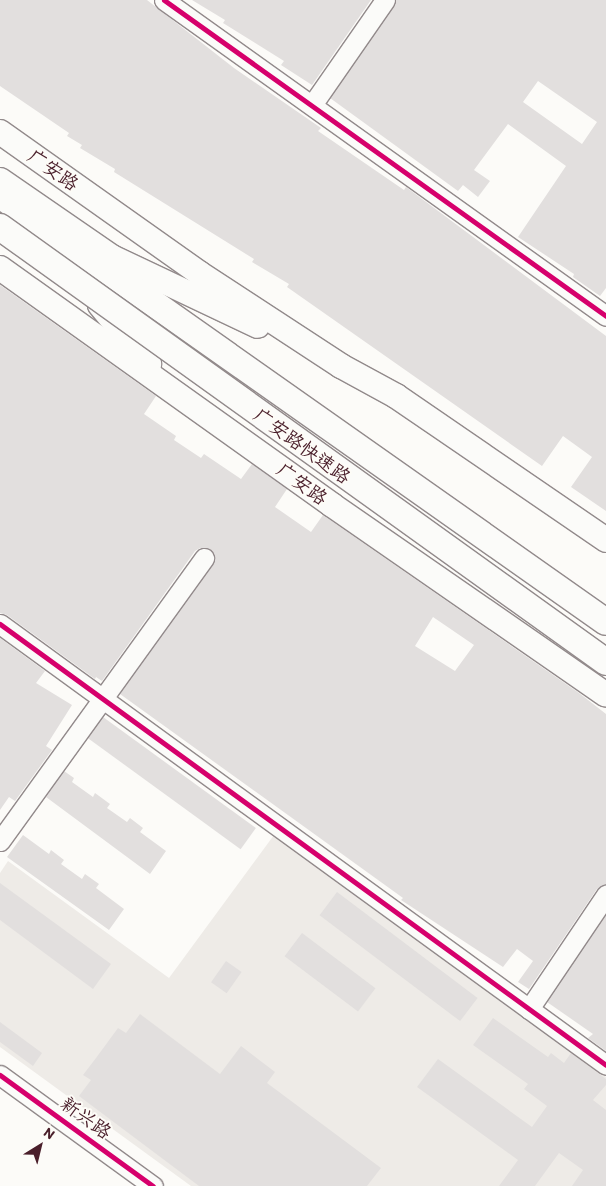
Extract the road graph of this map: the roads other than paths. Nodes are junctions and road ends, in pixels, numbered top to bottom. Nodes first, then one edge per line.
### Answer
1 (164, 0) edge
2 (385, 0) edge
3 (312, 105) junction
4 (0, 132) edge
5 (0, 180) edge
6 (0, 195) edge
7 (0, 217) edge
8 (0, 227) edge
9 (0, 268) edge
10 (606, 316) edge
11 (341, 366) junction
12 (172, 391) junction
13 (606, 540) edge
14 (204, 558) dead end
15 (606, 622) edge
16 (0, 624) edge
17 (606, 662) edge
18 (606, 695) edge
19 (102, 697) junction
20 (0, 841) edge
21 (606, 895) edge
22 (529, 1009) junction
23 (606, 1065) edge
24 (0, 1075) edge
25 (154, 1186) edge

1 - 3 street
2 - 3 street
3 - 10 street
4 - 11 main road, 广安路
5 - 11 main road
6 - 15 highway, 广安路快速路
7 - 12 main road
8 - 17 highway, 广安路快速路, bridge
9 - 12 main road, 广安路
11 - 13 main road, 广安路
12 - 18 main road, 广安路
14 - 19 street
16 - 19 street
19 - 20 street
19 - 22 street
21 - 22 street
22 - 23 street
24 - 25 street, 新兴路

